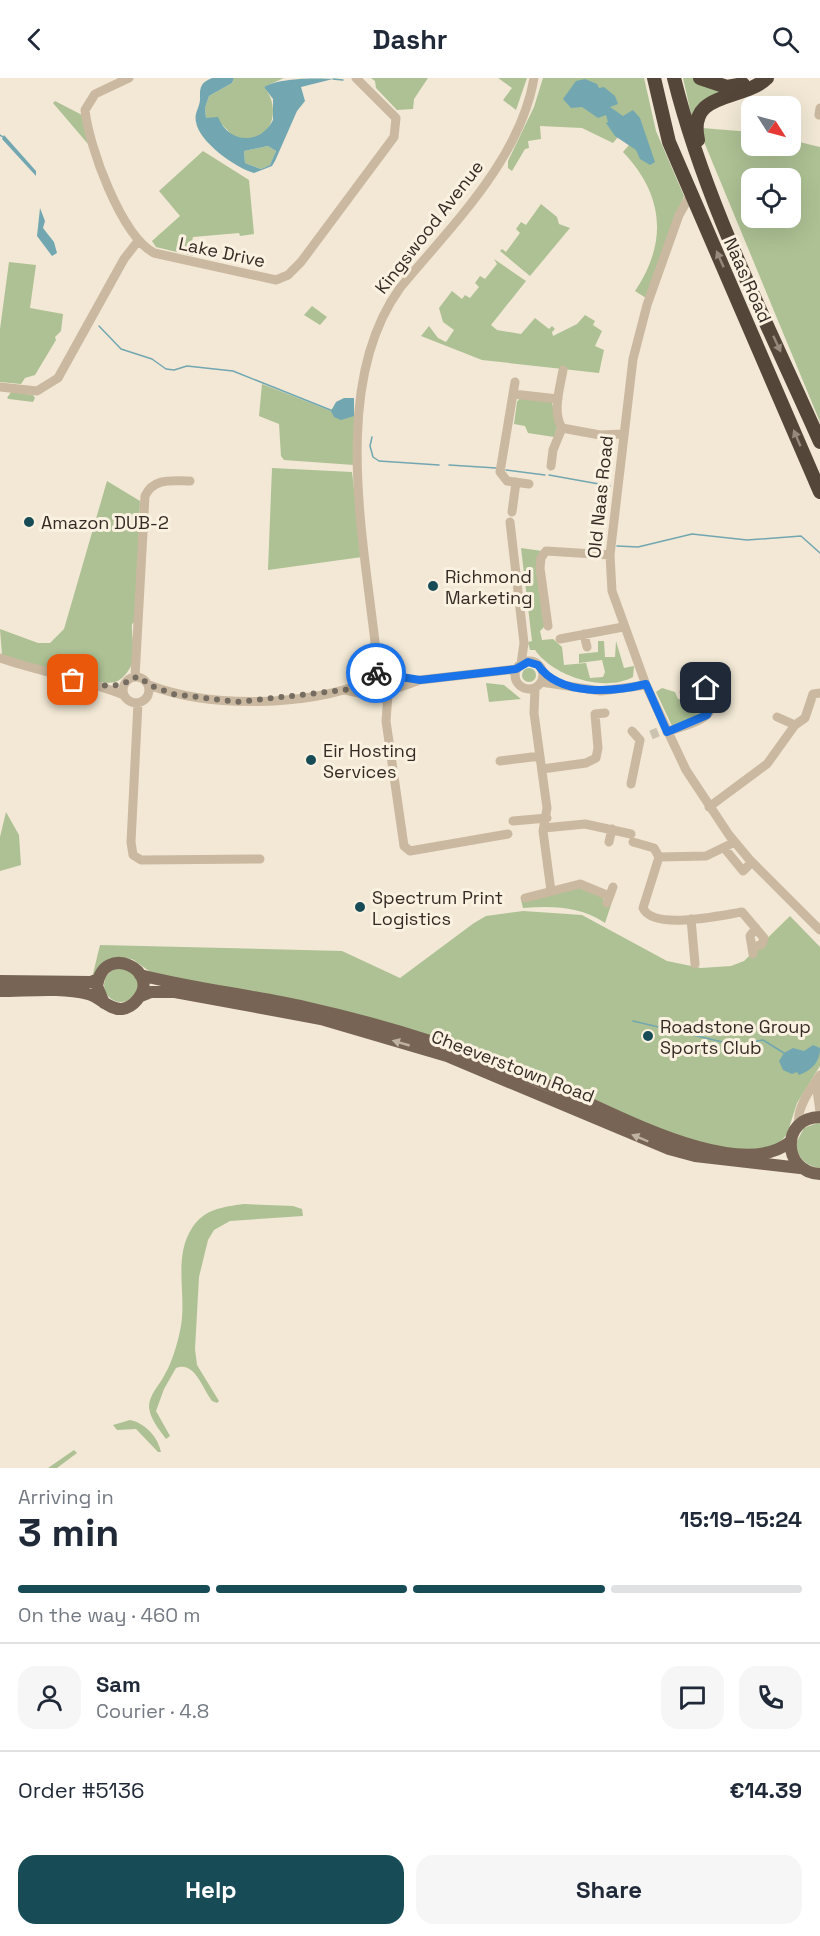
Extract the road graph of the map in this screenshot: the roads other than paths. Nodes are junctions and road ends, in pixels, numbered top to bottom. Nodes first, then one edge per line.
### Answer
1 (129, 78) edge
2 (356, 78) edge
3 (534, 78) edge
4 (648, 78) edge
5 (654, 78) edge
6 (674, 78) edge
7 (699, 78) edge
8 (755, 78) edge
9 (767, 78) edge
10 (820, 108) edge
11 (819, 116) edge
12 (669, 142) junction
13 (691, 194) junction
14 (138, 241) junction
15 (742, 273) junction
16 (563, 370) dead end
17 (515, 382) dead end
18 (0, 387) edge
19 (513, 394) junction
20 (558, 399) junction
21 (562, 428) junction
22 (623, 434) junction
23 (820, 442) edge
24 (551, 466) dead end
25 (190, 481) dead end
26 (516, 482) junction
27 (529, 484) dead end
28 (820, 492) edge
29 (512, 512) dead end
30 (510, 522) dead end
31 (610, 555) junction
32 (548, 626) dead end
33 (623, 627) junction
34 (584, 634) junction
35 (560, 639) dead end
36 (524, 643) junction
37 (587, 646) dead end
38 (376, 651) junction
39 (0, 658) edge
40 (532, 662) junction
41 (519, 666) junction
42 (488, 671) junction
43 (388, 675) junction
44 (135, 677) junction
45 (370, 678) junction
46 (420, 680) junction
47 (516, 680) junction
48 (125, 683) junction
49 (536, 683) junction
50 (646, 684) junction
51 (149, 685) junction
52 (102, 686) junction
53 (345, 690) junction
54 (684, 692) dead end
55 (390, 693) junction
56 (820, 693) edge
57 (173, 694) junction
58 (124, 695) junction
59 (148, 696) junction
60 (374, 696) junction
61 (138, 703) junction
62 (605, 713) dead end
63 (777, 717) dead end
64 (386, 721) junction
65 (795, 725) junction
66 (632, 731) dead end
67 (660, 732) junction
68 (640, 740) junction
69 (540, 756) junction
70 (500, 761) dead end
71 (542, 769) junction
72 (631, 784) dead end
73 (709, 807) junction
74 (547, 818) junction
75 (513, 821) dead end
76 (544, 828) junction
77 (612, 829) junction
78 (508, 834) dead end
79 (609, 842) dead end
80 (735, 842) junction
81 (725, 849) junction
82 (659, 856) junction
83 (260, 859) dead end
84 (749, 865) dead end
85 (551, 891) junction
86 (609, 895) dead end
87 (525, 898) dead end
88 (691, 919) junction
89 (820, 930) edge
90 (753, 951) dead end
91 (695, 964) dead end
92 (141, 975) junction
93 (98, 980) junction
94 (0, 981) edge
95 (0, 991) edge
96 (141, 996) junction
97 (104, 1003) junction
98 (818, 1078) edge
99 (820, 1112) edge
100 (820, 1117) edge
101 (799, 1124) junction
102 (790, 1142) junction
103 (800, 1168) junction
104 (820, 1174) edge

1 - 14 street, Lake Drive
2 - 14 street, Lake Drive
3 - 38 street, Kingswood Avenue
4 - 12 highway
5 - 12 highway, Naas Road
6 - 15 highway, Naas Road
7 - 8 highway
9 - 15 highway
10 - 11 street
12 - 13 highway, Naas Road
13 - 22 street, Old Naas Road
28 -> 13 highway, Naas Road
14 - 18 street
15 -> 23 highway, Naas Road
16 - 20 street
17 - 19 street
19 - 20 street
19 - 26 street
20 - 21 street
21 - 22 street
21 - 24 street
22 - 31 street, Old Naas Road
25 - 44 street
26 - 27 street
26 - 29 street
30 - 36 street
31 - 32 street
31 - 33 street, Old Naas Road
33 - 34 street
33 - 50 street, Old Naas Road
34 - 35 street
34 - 37 street
36 - 40 street
36 - 41 street
38 - 43 street, Kingswood Avenue
38 - 45 street, Kingswood Avenue
39 - 52 street
40 - 41 street
40 - 49 street
41 - 42 street
41 - 47 street
42 - 46 street
42 - 47 street
43 - 45 street
43 - 46 street
43 - 55 street, Kingswood Avenue
44 - 48 street
44 - 51 street
45 - 53 street
45 - 60 street
46 - 55 street
47 - 49 street
48 - 52 street
48 - 58 street
49 - 50 street
49 - 69 street
50 - 67 street, Old Naas Road
51 - 57 street
51 - 59 street
52 - 58 street
53 - 57 street
53 - 60 street
54 - 67 street
55 - 60 street
55 - 64 street
56 - 65 street
57 - 59 street
58 - 61 street
59 - 61 street
60 - 64 street
61 - 83 street
62 - 71 street
63 - 65 street
64 - 78 street
65 - 73 street
66 - 68 street
67 - 68 street
67 - 73 street, Old Naas Road
68 - 72 street
69 - 70 street
69 - 71 street
71 - 74 street
73 - 80 street, Old Naas Road
74 - 75 street
74 - 76 street
76 - 77 street
76 - 85 street
77 - 79 street
77 - 82 street
80 - 81 street
80 - 89 street, Old Naas Road
81 - 82 street
81 - 84 street
82 - 88 street
85 - 86 street
85 - 87 street
88 - 90 street
88 - 91 street
92 - 93 main road, Cheeverstown Road
92 - 96 main road
92 - 102 main road, Cheeverstown Road
93 - 94 main road
93 - 97 main road
95 - 97 main road, Cheeverstown Road
96 - 97 main road, Cheeverstown Road
103 -> 96 main road, Cheeverstown Road
98 - 99 street
98 - 101 street
100 - 101 main road
101 - 102 main road
102 - 103 main road
103 - 104 main road, Cheeverstown Road

